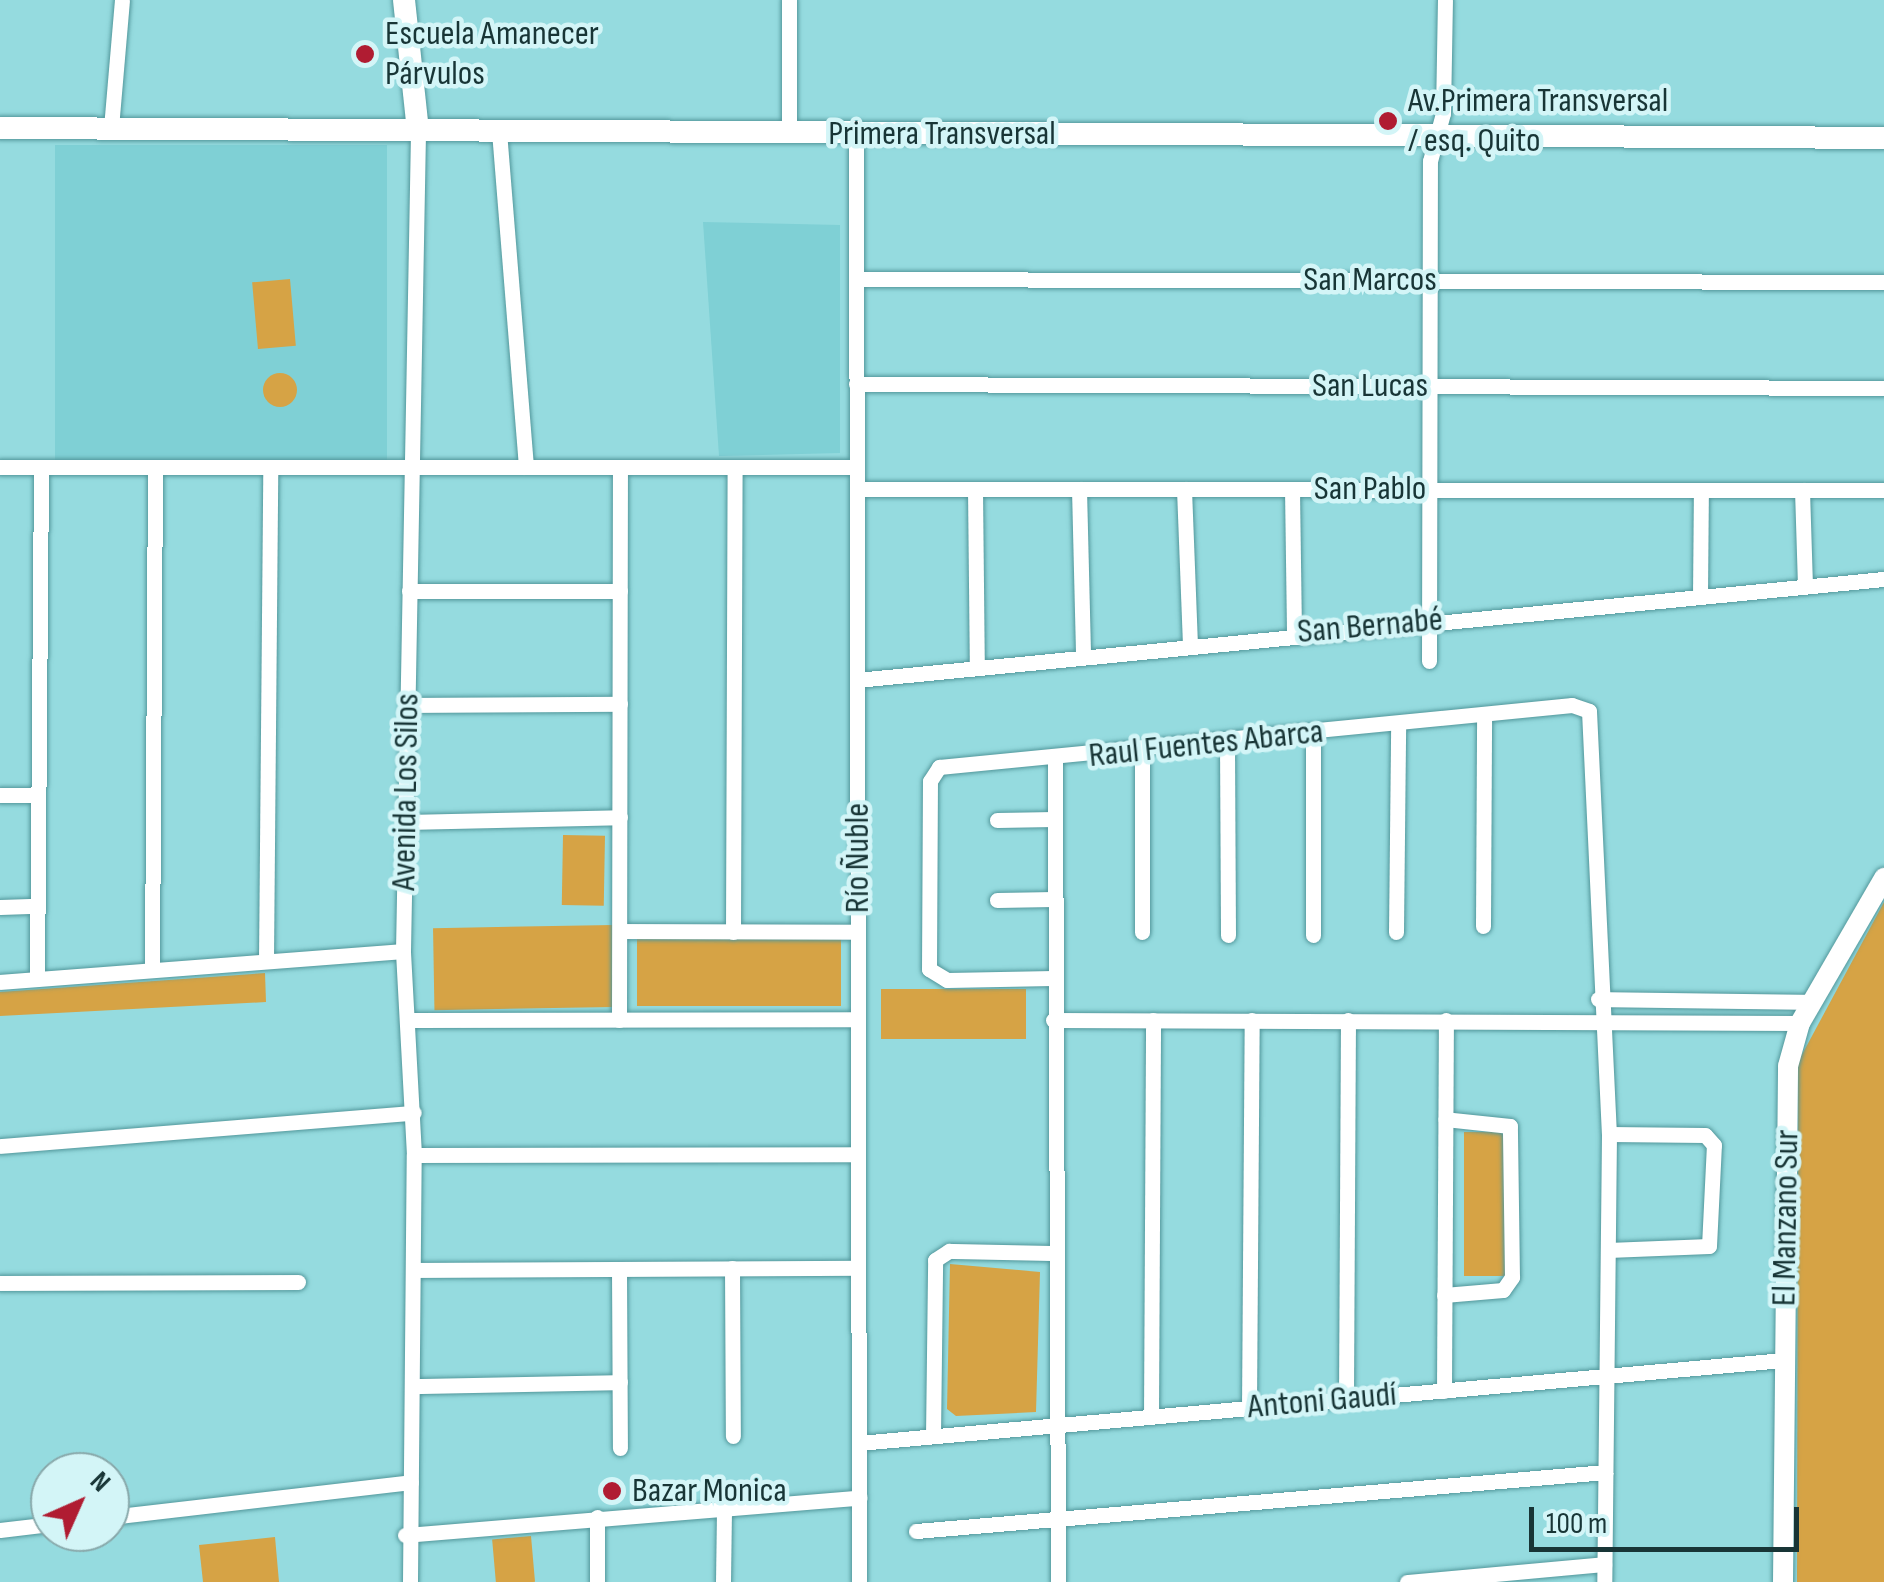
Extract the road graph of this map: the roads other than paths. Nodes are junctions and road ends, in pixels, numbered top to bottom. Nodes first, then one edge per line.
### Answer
1 (122, 0) edge
2 (404, 0) edge
3 (789, 0) edge
4 (1444, 0) edge
5 (0, 128) edge
6 (111, 128) junction
7 (418, 130) junction
8 (500, 131) junction
9 (789, 133) junction
10 (856, 133) junction
11 (1436, 137) junction
12 (1884, 138) edge
13 (856, 279) junction
14 (1429, 280) junction
15 (1884, 282) edge
16 (856, 384) junction
17 (1429, 386) junction
18 (1884, 388) edge
19 (0, 467) edge
20 (41, 467) junction
21 (155, 467) junction
22 (270, 467) junction
23 (411, 467) junction
24 (526, 467) junction
25 (620, 467) junction
26 (735, 467) junction
27 (857, 467) junction
28 (857, 488) junction
29 (974, 488) junction
30 (1079, 489) junction
31 (1184, 489) junction
32 (1292, 489) junction
33 (1429, 490) junction
34 (1701, 490) junction
35 (1802, 490) junction
36 (1884, 490) edge
37 (1884, 578) edge
38 (1805, 586) junction
39 (620, 590) junction
40 (409, 591) junction
41 (1700, 596) junction
42 (1429, 620) junction
43 (1294, 633) junction
44 (1190, 643) junction
45 (1083, 655) junction
46 (1428, 662) dead end
47 (977, 666) junction
48 (857, 680) junction
49 (620, 704) junction
50 (408, 705) junction
51 (1484, 716) junction
52 (1398, 724) junction
53 (1313, 733) junction
54 (1227, 742) junction
55 (1142, 750) junction
56 (1055, 759) junction
57 (0, 795) edge
58 (38, 795) junction
59 (620, 817) junction
60 (997, 820) dead end
61 (1054, 820) junction
62 (406, 822) junction
63 (1884, 878) edge
64 (1054, 899) junction
65 (997, 900) dead end
66 (37, 906) junction
67 (0, 907) edge
68 (1483, 926) dead end
69 (620, 932) junction
70 (732, 932) junction
71 (858, 932) junction
72 (1142, 932) dead end
73 (1396, 932) dead end
74 (1228, 935) dead end
75 (1314, 935) dead end
76 (404, 951) junction
77 (266, 962) junction
78 (152, 970) junction
79 (1054, 978) junction
80 (37, 980) junction
81 (0, 982) edge
82 (1598, 1000) junction
83 (1812, 1002) junction
84 (858, 1019) junction
85 (412, 1020) junction
86 (619, 1020) junction
87 (1053, 1020) junction
88 (1153, 1020) junction
89 (1252, 1020) junction
90 (1348, 1020) junction
91 (1446, 1020) junction
92 (1600, 1020) junction
93 (1800, 1024) junction
94 (414, 1113) junction
95 (1446, 1118) junction
96 (1609, 1134) junction
97 (0, 1146) edge
98 (858, 1154) junction
99 (414, 1155) junction
100 (1608, 1250) junction
101 (1056, 1253) junction
102 (619, 1268) junction
103 (732, 1268) junction
104 (858, 1268) junction
105 (415, 1270) junction
106 (298, 1282) dead end
107 (0, 1283) edge
108 (1444, 1295) junction
109 (1784, 1360) junction
110 (1605, 1376) junction
111 (620, 1382) junction
112 (416, 1386) junction
113 (1444, 1390) junction
114 (1346, 1399) junction
115 (1249, 1408) junction
116 (1151, 1417) junction
117 (1058, 1425) junction
118 (733, 1436) dead end
119 (933, 1436) junction
120 (859, 1443) junction
121 (620, 1448) dead end
122 (1605, 1472) junction
123 (411, 1482) junction
124 (859, 1498) junction
125 (724, 1508) junction
126 (130, 1515) edge
127 (597, 1518) junction
128 (1058, 1520) junction
129 (30, 1526) edge
130 (0, 1530) edge
131 (916, 1531) dead end
132 (405, 1535) junction
133 (1604, 1564) junction
134 (410, 1582) edge
135 (598, 1582) edge
136 (723, 1582) edge
137 (859, 1582) edge
138 (1058, 1582) edge
139 (1407, 1582) edge
140 (1604, 1582) edge
141 (1783, 1582) edge

1 - 6 street
2 - 7 main road, Avenida Los Silos
3 - 9 street
4 - 11 street
5 - 6 main road, Primera Transversal
6 - 7 main road, Primera Transversal
7 - 8 main road, Primera Transversal
7 - 23 street, Avenida Los Silos
8 - 9 main road, Primera Transversal
8 - 24 street
9 - 10 main road, Primera Transversal
10 - 11 main road, Primera Transversal
10 - 13 street, Río Ñuble
11 - 12 main road, Primera Transversal
11 - 14 street
13 - 14 street, San Marcos
13 - 16 street, Río Ñuble
14 - 15 street, San Marcos
14 - 17 street
16 - 17 street, San Lucas
16 - 27 street, Río Ñuble
17 - 18 street, San Lucas
17 - 33 street
19 - 20 street
20 - 21 street
20 - 58 street
21 - 22 street
21 - 78 street
22 - 23 street
22 - 77 street
23 - 24 street
23 - 40 street, Avenida Los Silos
24 - 25 street
25 - 26 street
25 - 39 street
26 - 27 street
26 - 70 street
27 - 28 street, Río Ñuble
28 - 29 street, San Pablo
28 - 48 street, Río Ñuble
29 - 30 street, San Pablo
29 - 47 street
30 - 31 street, San Pablo
30 - 45 street
31 - 32 street, San Pablo
31 - 44 street
32 - 33 street, San Pablo
32 - 43 street
33 - 34 street, San Pablo
33 - 42 street
34 - 35 street, San Pablo
34 - 41 street
35 - 36 street, San Pablo
35 - 38 street
37 - 38 street, San Bernabé
38 - 41 street, San Bernabé
39 - 40 street
39 - 49 street
40 - 50 street, Avenida Los Silos
41 - 42 street, San Bernabé
42 - 43 street, San Bernabé
42 - 46 street
43 - 44 street, San Bernabé
44 - 45 street, San Bernabé
45 - 47 street, San Bernabé
47 - 48 street, San Bernabé
48 - 71 street, Río Ñuble
49 - 50 street
49 - 59 street
50 - 62 street, Avenida Los Silos
51 - 52 street, Raul Fuentes Abarca
51 - 68 street
51 - 82 street, Raul Fuentes Abarca
52 - 53 street, Raul Fuentes Abarca
52 - 73 street
53 - 54 street, Raul Fuentes Abarca
53 - 75 street
54 - 55 street, Raul Fuentes Abarca
54 - 74 street
55 - 56 street, Raul Fuentes Abarca
55 - 72 street
56 - 61 street, Raul Fuentes Abarca
56 - 79 street
57 - 58 street
58 - 66 street
59 - 62 street
59 - 69 street
60 - 61 street
61 - 64 street, Raul Fuentes Abarca
62 - 76 street, Avenida Los Silos
63 - 83 street, El Manzano Sur
64 - 65 street
64 - 79 street, Raul Fuentes Abarca
66 - 67 street
66 - 80 street
69 - 70 street
69 - 86 street
70 - 71 street
71 - 84 street, Río Ñuble
76 - 77 street
76 - 85 street, Avenida Los Silos
77 - 78 street
78 - 80 street
79 - 87 street, Raul Fuentes Abarca
80 - 81 street
82 - 83 street
82 - 92 street, Raul Fuentes Abarca
83 - 93 street, El Manzano Sur
84 - 86 street
84 - 98 street, Río Ñuble
85 - 86 street
85 - 94 street, Avenida Los Silos
87 - 88 street
87 - 101 street, Raul Fuentes Abarca
88 - 89 street
88 - 116 street
89 - 90 street
89 - 115 street
90 - 91 street
90 - 114 street
91 - 92 street
91 - 95 street
92 - 93 street
92 - 96 street, Raul Fuentes Abarca
93 - 109 street, El Manzano Sur
94 - 97 street
94 - 99 street, Avenida Los Silos
95 - 108 street
95 - 108 street
96 - 100 street, Raul Fuentes Abarca
96 - 100 street
98 - 99 street
98 - 104 street, Río Ñuble
99 - 105 street, Avenida Los Silos
100 - 110 street, Raul Fuentes Abarca
101 - 117 street, Raul Fuentes Abarca
101 - 119 street
102 - 103 street
102 - 105 street
102 - 111 street
103 - 104 street
103 - 118 street
104 - 120 street, Río Ñuble
105 - 112 street, Avenida Los Silos
106 - 107 street
108 - 113 street
109 - 110 street, Antoni Gaudí
109 - 141 street, El Manzano Sur
110 - 113 street, Antoni Gaudí
110 - 122 street, Raul Fuentes Abarca
111 - 112 street
111 - 121 street
112 - 123 street, Avenida Los Silos
113 - 114 street, Antoni Gaudí
114 - 115 street, Antoni Gaudí
115 - 116 street, Antoni Gaudí
116 - 117 street, Antoni Gaudí
117 - 119 street, Antoni Gaudí
117 - 128 street, Raul Fuentes Abarca
119 - 120 street, Antoni Gaudí
120 - 124 street, Río Ñuble
122 - 128 street
122 - 133 street, Raul Fuentes Abarca
123 - 126 street
123 - 132 street, Avenida Los Silos
124 - 125 street
124 - 137 street, Río Ñuble
125 - 127 street
125 - 136 street
127 - 132 street
127 - 135 street
128 - 131 street
128 - 138 street, Raul Fuentes Abarca
129 - 130 street
132 - 134 street, Avenida Los Silos
133 - 139 street
133 - 140 street, Raul Fuentes Abarca

